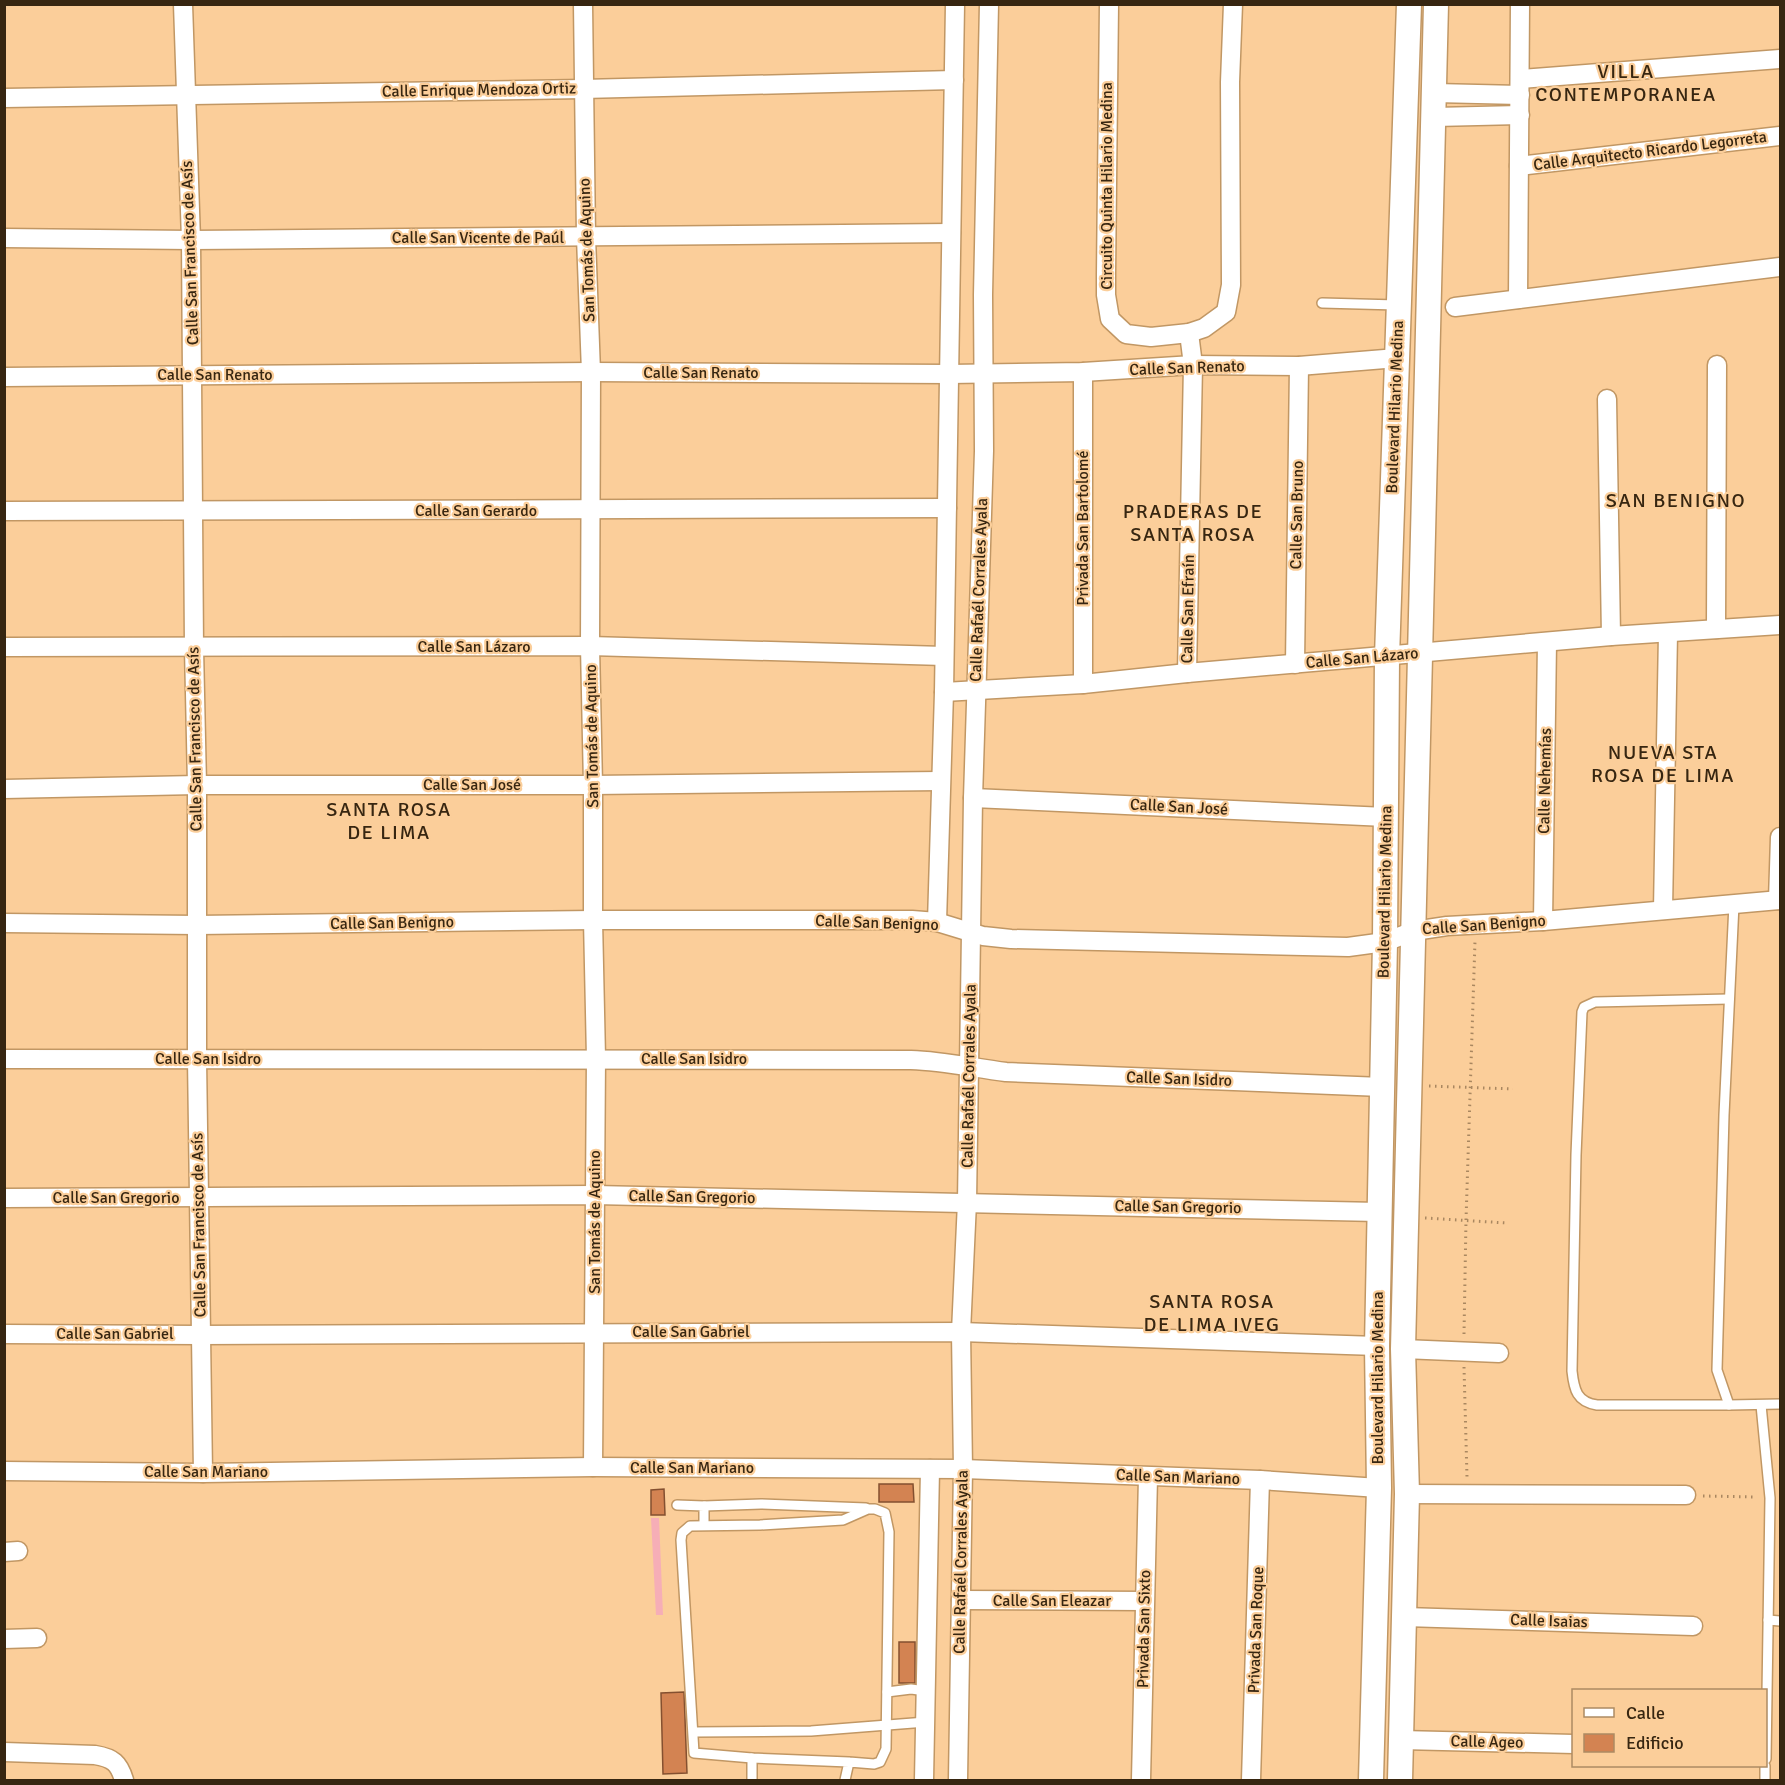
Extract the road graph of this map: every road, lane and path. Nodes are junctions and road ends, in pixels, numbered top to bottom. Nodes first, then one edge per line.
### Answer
1 (183, 4) edge
2 (583, 4) edge
3 (955, 4) edge
4 (989, 4) edge
5 (1109, 4) edge
6 (1233, 4) edge
7 (1409, 4) edge
8 (1436, 4) edge
9 (1520, 4) edge
10 (1780, 59) edge
11 (954, 80) junction
12 (1520, 87) junction
13 (583, 89) junction
14 (184, 95) junction
15 (4, 98) edge
16 (1435, 105) junction
17 (1520, 115) junction
18 (1780, 136) edge
19 (1519, 166) junction
20 (951, 233) junction
21 (586, 237) junction
22 (4, 238) edge
23 (191, 240) junction
24 (1780, 267) edge
25 (1518, 299) junction
26 (1322, 303) dead end
27 (1399, 305) junction
28 (1455, 307) dead end
29 (1189, 333) junction
30 (1151, 337) junction
31 (1397, 358) junction
32 (1717, 364) dead end
33 (1193, 365) junction
34 (1299, 366) junction
35 (1152, 368) junction
36 (591, 372) junction
37 (985, 372) junction
38 (1083, 372) junction
39 (950, 374) junction
40 (193, 375) junction
41 (4, 377) edge
42 (1607, 399) dead end
43 (947, 508) junction
44 (590, 510) junction
45 (4, 511) edge
46 (194, 512) junction
47 (1780, 625) edge
48 (1716, 628) junction
49 (1668, 633) junction
50 (1611, 636) junction
51 (1547, 642) junction
52 (590, 646) junction
53 (4, 647) edge
54 (194, 648) junction
55 (1421, 653) junction
56 (944, 656) junction
57 (1387, 657) junction
58 (1295, 664) junction
59 (1187, 673) junction
60 (1083, 684) junction
61 (944, 692) junction
62 (976, 692) junction
63 (940, 781) junction
64 (197, 785) junction
65 (593, 785) junction
66 (4, 789) edge
67 (972, 798) junction
68 (1386, 817) junction
69 (1780, 837) edge
70 (1779, 900) edge
71 (1734, 904) junction
72 (1663, 910) junction
73 (593, 920) junction
74 (1543, 921) junction
75 (938, 922) junction
76 (4, 923) edge
77 (1475, 924) junction
78 (197, 925) junction
79 (1414, 931) junction
80 (971, 933) junction
81 (1385, 942) junction
82 (1729, 999) junction
83 (596, 1058) junction
84 (4, 1059) edge
85 (196, 1059) junction
86 (969, 1068) junction
87 (1409, 1085) junction
88 (1382, 1087) junction
89 (1470, 1088) junction
90 (1513, 1089) dead end
91 (595, 1195) junction
92 (4, 1198) edge
93 (199, 1198) junction
94 (967, 1202) junction
95 (1379, 1212) junction
96 (1408, 1218) junction
97 (1466, 1220) junction
98 (1507, 1222) dead end
99 (595, 1332) junction
100 (961, 1332) junction
101 (4, 1334) edge
102 (200, 1335) junction
103 (1377, 1346) junction
104 (1403, 1349) junction
105 (1464, 1353) junction
106 (1499, 1353) dead end
107 (1780, 1404) edge
108 (1729, 1405) junction
109 (1761, 1405) junction
110 (593, 1467) junction
111 (963, 1468) junction
112 (930, 1469) junction
113 (4, 1471) edge
114 (203, 1473) junction
115 (1148, 1477) junction
116 (1260, 1480) junction
117 (1379, 1488) junction
118 (1407, 1494) junction
119 (1467, 1494) junction
120 (1686, 1495) joint
121 (1770, 1498) junction
122 (761, 1504) junction
123 (677, 1505) dead end
124 (805, 1505) junction
125 (704, 1506) junction
126 (844, 1506) junction
127 (868, 1509) junction
128 (843, 1520) junction
129 (806, 1522) junction
130 (704, 1525) junction
131 (760, 1525) junction
132 (961, 1600) junction
133 (1144, 1601) junction
134 (1405, 1617) junction
135 (1768, 1620) junction
136 (1780, 1621) edge
137 (1693, 1626) dead end
138 (37, 1638) dead end
139 (4, 1639) edge
140 (1767, 1690) edge
141 (926, 1691) junction
142 (887, 1692) junction
143 (927, 1722) junction
144 (887, 1725) junction
145 (694, 1732) junction
146 (1401, 1740) junction
147 (1572, 1744) edge
148 (4, 1752) edge
149 (752, 1758) junction
150 (849, 1762) junction
151 (124, 1780) edge
152 (752, 1780) edge
153 (845, 1780) edge
154 (924, 1780) edge
155 (958, 1780) edge
156 (1141, 1780) edge
157 (1251, 1780) edge
158 (1371, 1780) edge
159 (1400, 1780) edge

1 - 14 street, Calle San Francisco de Asís
2 - 13 street, San Tomás de Aquino
3 - 11 street, Calle Rafaél Corrales Ayala
4 - 37 street, Calle Rafaél Corrales Ayala
5 - 30 street, Circuito Quinta Hilario Medina
6 - 29 street, Circuito Quinta Hilario Medina
7 - 27 main road, Boulevard Hilario Medina
8 - 16 main road, Boulevard Hilario Medina
9 - 12 street
10 - 12 street
11 - 13 street, Calle Enrique Mendoza Ortiz
11 - 20 street, Calle Rafaél Corrales Ayala
12 - 16 street
12 - 17 street
13 - 14 street, Calle Enrique Mendoza Ortiz
13 - 21 street, San Tomás de Aquino
14 - 15 street, Calle Enrique Mendoza Ortiz
14 - 23 street, Calle San Francisco de Asís
16 - 17 street
16 - 55 main road, Boulevard Hilario Medina
17 - 19 street
18 - 19 street, Calle Arquitecto Ricardo Legorreta
19 - 25 street
20 - 21 street, Calle San Vicente de Paúl
20 - 39 street, Calle Rafaél Corrales Ayala
21 - 23 street, Calle San Vicente de Paúl
21 - 36 street, San Tomás de Aquino
22 - 23 street, Calle San Vicente de Paúl
23 - 40 street, Calle San Francisco de Asís
24 - 25 street
25 - 28 street
26 - 27 lane
27 - 31 main road, Boulevard Hilario Medina
29 - 30 street, Circuito Quinta Hilario Medina
29 - 33 street
30 - 35 street
31 - 34 street, Calle San Renato
31 - 57 main road, Boulevard Hilario Medina
32 - 48 street
33 - 34 street, Calle San Renato
33 - 35 street, Calle San Renato
33 - 59 street, Calle San Efraín
34 - 58 street, Calle San Bruno
35 - 38 street, Calle San Renato
36 - 39 street, Calle San Renato
36 - 40 street, Calle San Renato
36 - 44 street, San Tomás de Aquino
37 - 38 street, Calle San Renato
37 - 39 street, Calle San Renato
37 - 62 street, Calle Rafaél Corrales Ayala
38 - 60 street, Privada San Bartolomé
39 - 43 street, Calle Rafaél Corrales Ayala
40 - 41 street, Calle San Renato
40 - 46 street, Calle San Francisco de Asís
42 - 50 street
43 - 44 street, Calle San Gerardo
43 - 56 street, Calle Rafaél Corrales Ayala
44 - 46 street, Calle San Gerardo
44 - 52 street, San Tomás de Aquino
45 - 46 street, Calle San Gerardo
46 - 54 street, Calle San Francisco de Asís
47 - 48 street, Calle San Lázaro
48 - 49 street, Calle San Lázaro
49 - 50 street, Calle San Lázaro
49 - 72 street
50 - 51 street, Calle San Lázaro
51 - 55 street, Calle San Lázaro
51 - 74 street, Calle Nehemías
52 - 54 street, Calle San Lázaro
52 - 56 street, Calle San Lázaro
52 - 65 street, San Tomás de Aquino
53 - 54 street, Calle San Lázaro
54 - 64 street, Calle San Francisco de Asís
55 - 57 street, Calle San Lázaro
55 - 79 main road, Boulevard Hilario Medina
56 - 61 street, Calle Rafaél Corrales Ayala
57 - 58 street, Calle San Lázaro
57 - 68 main road, Boulevard Hilario Medina
58 - 59 street, Calle San Lázaro
59 - 60 street, Calle San Lázaro
60 - 62 street, Calle San Lázaro
61 - 62 street, Calle San Lázaro
61 - 63 street, Calle Rafaél Corrales Ayala
62 - 67 street, Calle Rafaél Corrales Ayala
63 - 65 street, Calle San José
63 - 75 street, Calle Rafaél Corrales Ayala
64 - 65 street, Calle San José
64 - 66 street, Calle San José
64 - 78 street, Calle San Francisco de Asís
65 - 73 street, San Tomás de Aquino
67 - 68 street, Calle San José
67 - 80 street, Calle Rafaél Corrales Ayala
68 - 81 main road, Boulevard Hilario Medina
69 - 70 street
70 - 71 street, Calle San Benigno
71 - 72 street, Calle San Benigno
71 - 82 lane
72 - 74 street, Calle San Benigno
73 - 75 street, Calle San Benigno
73 - 78 street, Calle San Benigno
73 - 83 street, San Tomás de Aquino
74 - 77 street, Calle San Benigno
75 - 80 street, Calle San Benigno
76 - 78 street, Calle San Benigno
77 - 79 street, Calle San Benigno
77 - 89 path
78 - 85 street, Calle San Francisco de Asís
79 - 81 street, Calle San Benigno
79 - 87 main road, Boulevard Hilario Medina
80 - 81 street, Calle San Benigno
80 - 86 street, Calle Rafaél Corrales Ayala
81 - 88 main road, Boulevard Hilario Medina
82 - 108 lane
82 - 108 lane
83 - 85 street, Calle San Isidro
83 - 86 street, Calle San Isidro
83 - 91 street, San Tomás de Aquino
84 - 85 street, Calle San Isidro
85 - 93 street, Calle San Francisco de Asís
86 - 88 street, Calle San Isidro
86 - 94 street, Calle Rafaél Corrales Ayala
87 - 89 path
87 - 96 main road, Boulevard Hilario Medina
88 - 95 main road, Boulevard Hilario Medina
89 - 90 path
89 - 97 path
91 - 93 street, Calle San Gregorio
91 - 94 street, Calle San Gregorio
91 - 99 street, San Tomás de Aquino
92 - 93 street, Calle San Gregorio
93 - 102 street, Calle San Francisco de Asís
94 - 95 street, Calle San Gregorio
94 - 100 street, Calle Rafaél Corrales Ayala
95 - 103 main road, Boulevard Hilario Medina
96 - 97 path
96 - 104 main road, Boulevard Hilario Medina
97 - 98 path
97 - 105 path
99 - 100 street, Calle San Gabriel
99 - 102 street, Calle San Gabriel
99 - 110 street, San Tomás de Aquino
100 - 103 street, Calle San Gabriel
100 - 111 street, Calle Rafaél Corrales Ayala
101 - 102 street, Calle San Gabriel
102 - 114 street, Calle San Francisco de Asís
103 - 117 main road, Boulevard Hilario Medina
104 - 105 street
104 - 118 main road, Boulevard Hilario Medina
105 - 106 street
105 - 119 path
107 - 109 lane
108 - 109 lane
109 - 121 lane
110 - 112 street, Calle San Mariano
110 - 114 street, Calle San Mariano
111 - 112 street, Calle San Mariano
111 - 115 street, Calle San Mariano
111 - 132 street, Calle Rafaél Corrales Ayala
112 - 141 street, Calle Rafaél Corrales Ayala
113 - 114 street, Calle San Mariano
115 - 116 street, Calle San Mariano
115 - 133 street, Privada San Sixto
116 - 117 street, Calle San Mariano
116 - 157 street, Privada San Roque
117 - 158 main road, Boulevard Hilario Medina
118 - 119 street
118 - 134 main road, Boulevard Hilario Medina
119 - 120 street
120 - 121 path
121 - 135 lane
122 - 124 lane
122 - 125 lane
122 - 131 lane
123 - 125 lane
124 - 126 lane
124 - 129 lane
125 - 130 lane
126 - 127 lane
126 - 128 lane
127 - 128 lane
127 - 142 lane
128 - 129 lane
129 - 131 lane
130 - 131 lane
130 - 145 lane
132 - 133 street, Calle San Eleazar
132 - 155 street, Calle Rafaél Corrales Ayala
133 - 156 street, Privada San Sixto
134 - 137 street, Calle Isaias
134 - 146 main road, Boulevard Hilario Medina
135 - 136 lane
135 - 140 lane
138 - 139 street
141 - 142 lane
141 - 143 street, Calle Rafaél Corrales Ayala
142 - 144 lane
143 - 144 lane
143 - 154 street, Calle Rafaél Corrales Ayala
144 - 145 lane
144 - 150 lane
145 - 149 lane
146 - 147 street, Calle Ageo
146 - 159 main road, Boulevard Hilario Medina
148 - 151 street
149 - 150 lane
149 - 152 lane
150 - 153 lane

